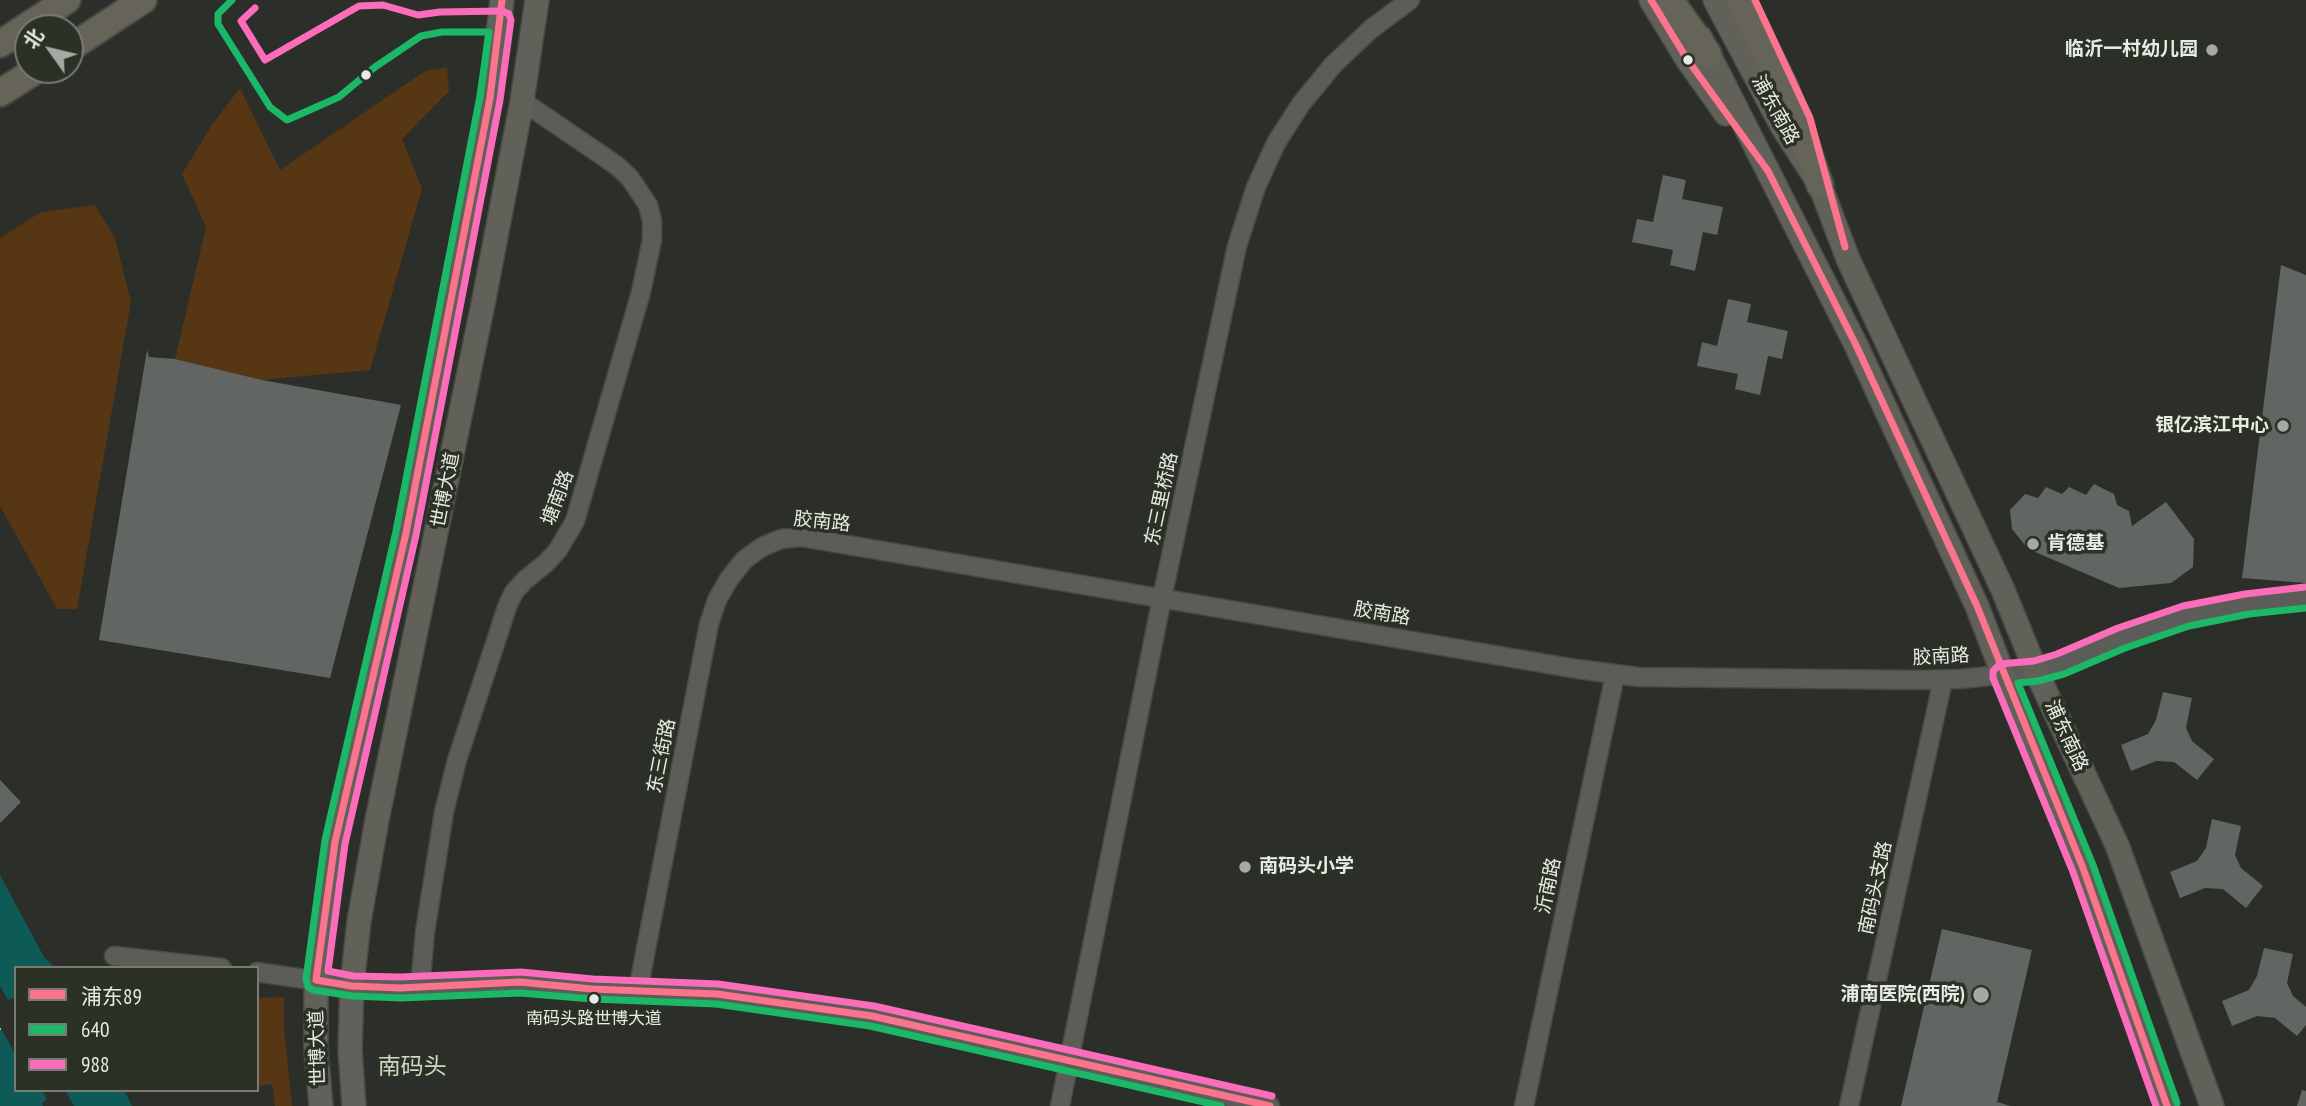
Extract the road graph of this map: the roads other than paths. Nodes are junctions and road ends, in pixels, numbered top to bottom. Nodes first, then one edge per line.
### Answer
1 (67, 0) edge
2 (144, 0) edge
3 (537, 0) edge
4 (1410, 0) edge
5 (1651, 0) edge
6 (1670, 0) edge
7 (1681, 0) edge
8 (1715, 0) edge
9 (1741, 0) edge
10 (1755, 0) edge
11 (501, 7) edge
12 (84, 39) edge
13 (0, 44) edge
14 (1709, 54) junction
15 (522, 101) junction
16 (1768, 171) junction
17 (1820, 185) junction
18 (1849, 260) junction
19 (762, 547) joint
20 (2306, 597) edge
21 (1162, 598) junction
22 (2036, 671) junction
23 (2003, 674) junction
24 (1615, 675) junction
25 (1943, 680) junction
26 (114, 956) dead end
27 (204, 966) edge
28 (259, 972) edge
29 (316, 980) junction
30 (352, 986) junction
31 (420, 988) junction
32 (638, 990) junction
33 (1069, 1062) junction
34 (321, 1106) edge
35 (354, 1106) edge
36 (1060, 1106) edge
37 (1270, 1106) edge
38 (1524, 1106) edge
39 (1849, 1106) edge
40 (2167, 1106) edge
41 (2211, 1106) edge

1 - 13 highway
2 - 12 highway
3 - 15 main road, 世博大道
4 - 21 street, 东三里桥路
5 - 16 main road, 浦东南路
6 - 14 highway
7 - 14 main road, 浦东南路
8 - 17 main road, 浦东南路
9 - 17 highway
10 - 18 main road, 浦东南路
11 - 29 main road, 世博大道
14 - 16 main road, 浦东南路
15 - 30 main road, 世博大道
15 - 31 street, 塘南路
16 - 23 main road, 浦东南路
17 - 18 main road, 浦东南路
18 - 22 main road, 浦东南路
19 - 21 street, 胶南路
19 - 32 street, 东三街路
20 - 22 street, 胶南路
21 - 24 street, 胶南路
21 - 33 street, 东三里桥路
22 - 23 street, 胶南路
22 - 41 main road, 浦东南路
23 - 25 street, 胶南路
23 - 40 main road, 浦东南路
24 - 25 street, 胶南路
24 - 38 street, 沂南路
25 - 39 street, 南码头支路
26 - 27 street
28 - 29 street
29 - 30 street
29 - 34 main road, 世博大道
30 - 31 street
30 - 35 main road, 世博大道
31 - 32 street
32 - 33 street
33 - 36 street, 东三里桥路
33 - 37 street

